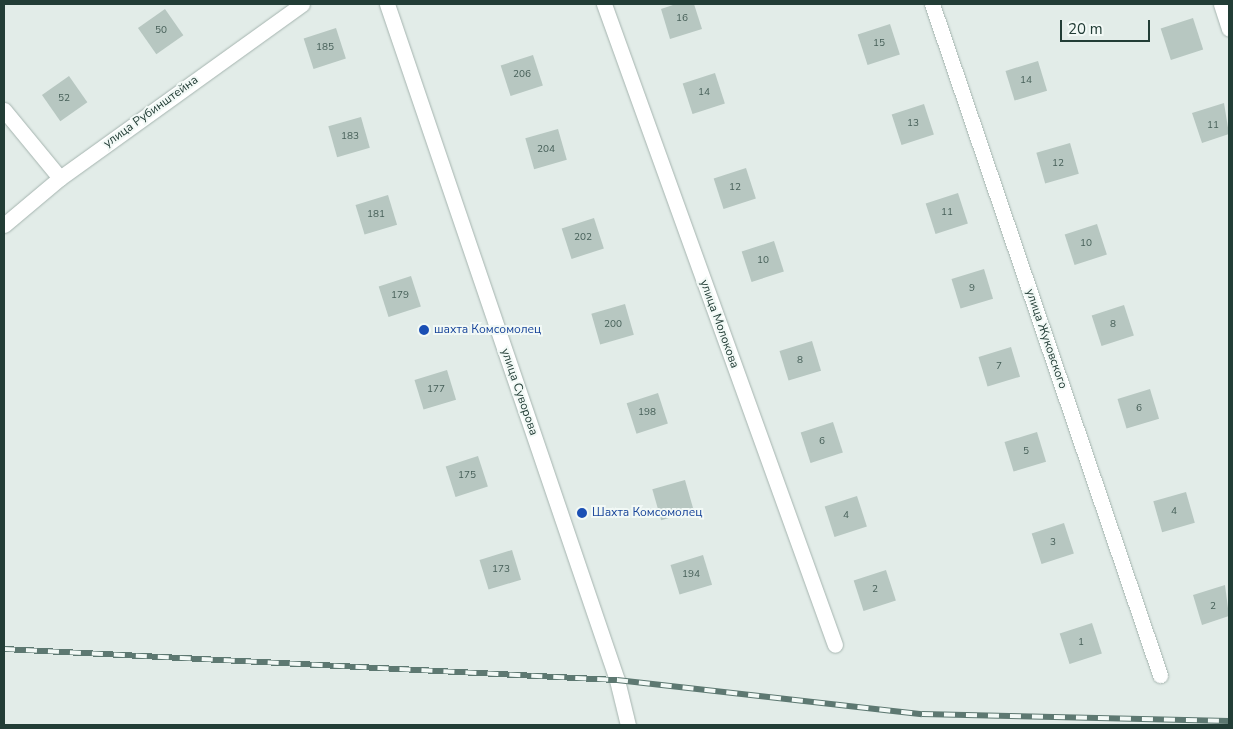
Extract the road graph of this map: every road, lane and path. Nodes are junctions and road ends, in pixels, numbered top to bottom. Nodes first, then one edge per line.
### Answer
1 (302, 4) edge
2 (387, 4) edge
3 (604, 4) edge
4 (932, 4) edge
5 (1220, 4) edge
6 (1229, 29) edge
7 (4, 110) edge
8 (60, 178) junction
9 (4, 225) edge
10 (835, 644) dead end
11 (1160, 675) dead end
12 (628, 725) edge

1 - 8 street, улица Рубинштейна
2 - 12 street, улица Суворова
3 - 10 street, улица Молокова
4 - 11 street, улица Жуковского
5 - 6 street
7 - 8 street
8 - 9 street, улица Рубинштейна

